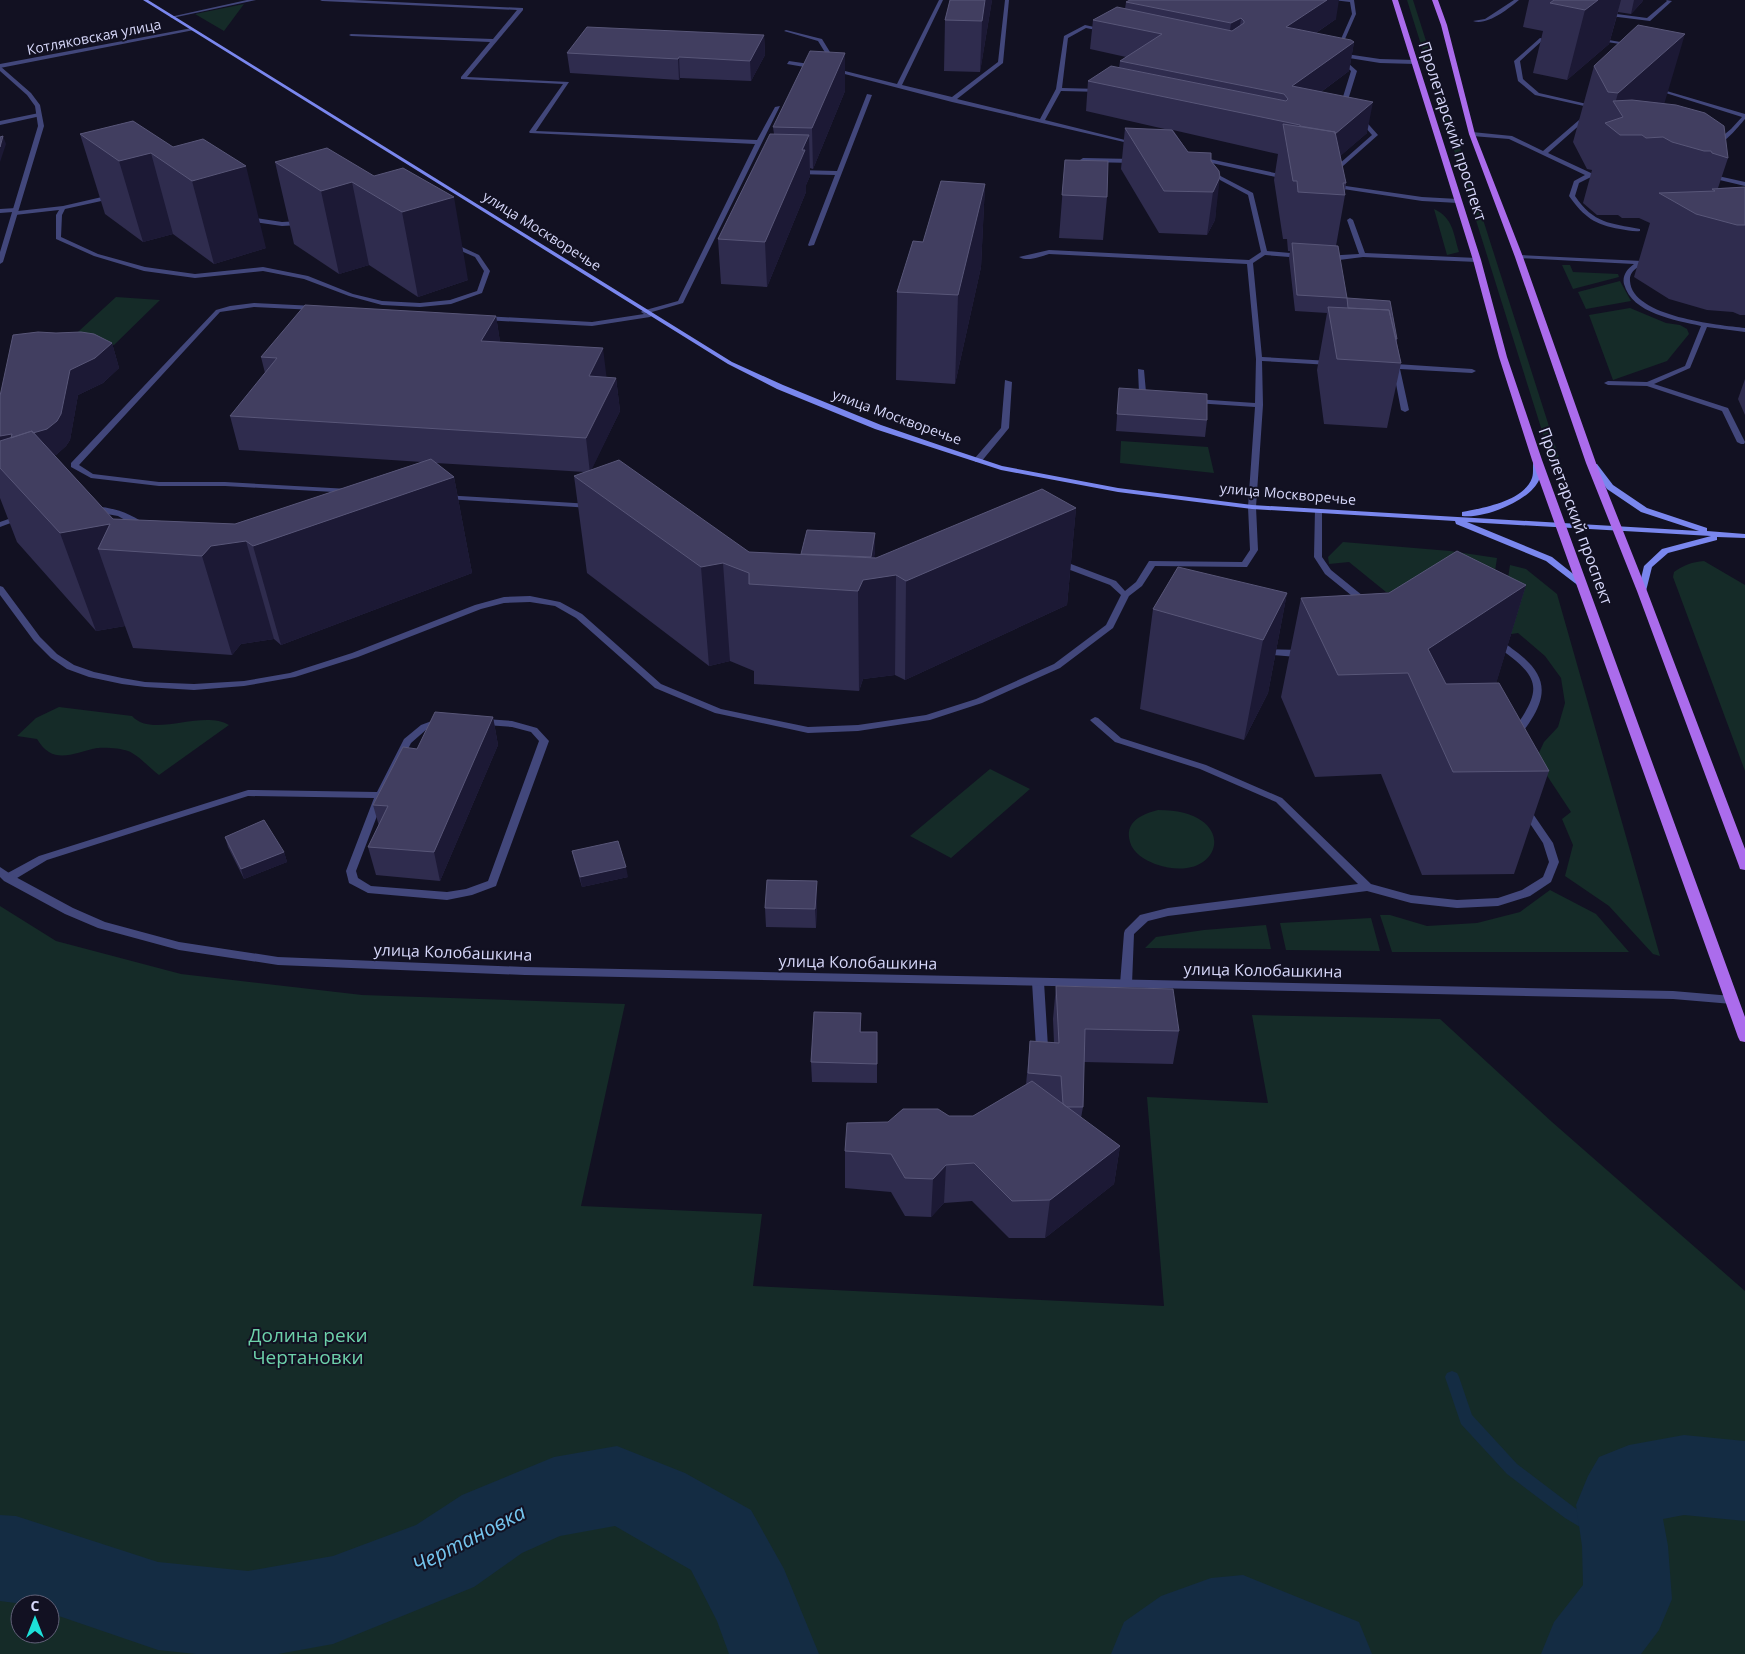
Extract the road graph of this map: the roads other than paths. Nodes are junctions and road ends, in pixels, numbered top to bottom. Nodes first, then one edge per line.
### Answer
1 (145, 0) edge
2 (254, 0) edge
3 (322, 0) edge
4 (941, 0) edge
5 (1007, 0) edge
6 (1335, 0) edge
7 (1352, 0) edge
8 (1395, 0) edge
9 (1435, 0) edge
10 (1518, 0) edge
11 (1668, 0) edge
12 (1601, 11) dead end
13 (1609, 14) junction
14 (172, 17) junction
15 (1475, 20) dead end
16 (1603, 20) dead end
17 (1648, 20) junction
18 (1640, 27) edge
19 (192, 29) junction
20 (786, 30) dead end
21 (1113, 32) edge
22 (351, 36) dead end
23 (1586, 37) edge
24 (1628, 38) edge
25 (1542, 39) dead end
26 (494, 41) junction
27 (1621, 44) junction
28 (1642, 47) edge
29 (1347, 57) junction
30 (789, 62) dead end
31 (1415, 62) junction
32 (0, 67) edge
33 (824, 68) edge
34 (832, 70) edge
35 (840, 71) junction
36 (899, 86) junction
37 (1652, 87) edge
38 (1059, 89) junction
39 (1108, 93) edge
40 (869, 95) dead end
41 (952, 100) junction
42 (778, 107) dead end
43 (39, 115) junction
44 (1042, 121) junction
45 (0, 122) edge
46 (1472, 134) junction
47 (759, 142) junction
48 (1144, 146) edge
49 (1709, 149) edge
50 (1544, 152) junction
51 (1189, 156) edge
52 (1198, 158) junction
53 (1143, 162) edge
54 (746, 171) junction
55 (755, 171) edge
56 (792, 172) edge
57 (839, 174) junction
58 (1608, 174) dead end
59 (1702, 174) edge
60 (1590, 175) junction
61 (1082, 178) edge
62 (1326, 178) edge
63 (1293, 179) edge
64 (1742, 184) edge
65 (1329, 185) edge
66 (1725, 186) edge
67 (450, 190) junction
68 (442, 192) edge
69 (1458, 201) junction
70 (64, 208) junction
71 (0, 211) edge
72 (15, 212) junction
73 (371, 212) edge
74 (362, 214) junction
75 (1350, 220) dead end
76 (1638, 230) dead end
77 (811, 245) dead end
78 (1264, 253) junction
79 (1363, 255) junction
80 (1311, 256) edge
81 (1022, 257) dead end
82 (1320, 257) edge
83 (1519, 257) junction
84 (1657, 258) dead end
85 (1477, 260) junction
86 (0, 262) edge
87 (1250, 262) junction
88 (1643, 263) junction
89 (319, 308) edge
90 (647, 313) junction
91 (478, 317) edge
92 (1705, 325) junction
93 (1745, 330) edge
94 (1259, 358) junction
95 (1337, 363) edge
96 (1376, 365) edge
97 (1396, 366) junction
98 (1140, 370) dead end
99 (1472, 370) dead end
100 (1008, 382) dead end
101 (1608, 383) dead end
102 (1648, 384) junction
103 (1160, 399) edge
104 (1190, 401) edge
105 (1259, 404) junction
106 (1405, 410) dead end
107 (1741, 442) dead end
108 (978, 460) junction
109 (1537, 460) junction
110 (1591, 463) junction
111 (361, 492) edge
112 (439, 497) dead end
113 (595, 506) edge
114 (1252, 507) junction
115 (86, 508) edge
116 (1318, 511) junction
117 (33, 514) edge
118 (1444, 518) junction
119 (1561, 524) junction
120 (0, 526) edge
121 (1617, 528) junction
122 (150, 532) edge
123 (1724, 536) junction
124 (1745, 536) edge
125 (1052, 560) edge
126 (1584, 587) junction
127 (0, 590) edge
128 (1642, 591) junction
129 (1125, 595) junction
130 (1370, 606) edge
131 (1482, 635) edge
132 (1312, 648) edge
133 (1258, 649) edge
134 (1095, 720) dead end
135 (1506, 744) edge
136 (380, 796) junction
137 (1522, 804) edge
138 (1745, 866) edge
139 (4, 874) edge
140 (1367, 887) junction
141 (1038, 982) junction
142 (1126, 984) junction
143 (1732, 1000) junction
144 (1745, 1037) edge
145 (1042, 1047) edge

1 - 14 main road, улица Москворечье
2 - 14 street
3 - 26 street
4 - 36 street
5 - 41 street
6 - 7 street
7 - 29 street
8 - 31 main road, Пролетарский проспект
9 - 46 main road, Пролетарский проспект
10 - 15 street
11 - 17 street
12 - 13 street
13 - 16 street
13 - 17 street
14 - 19 main road, улица Москворечье
17 - 18 street
19 - 32 street, Котляковская улица
19 - 67 main road, улица Москворечье
20 - 35 street
21 - 38 street
22 - 26 street
23 - 27 street
24 - 27 street
25 - 50 street
26 - 47 street
27 - 28 street
29 - 31 street
29 - 62 street
30 - 33 street
31 - 69 main road, Пролетарский проспект
32 - 43 street
34 - 35 street
35 - 36 street
36 - 41 street
37 - 49 street
38 - 39 street
38 - 44 street
40 - 57 street
41 - 44 street
42 - 47 street
43 - 45 street
43 - 72 street
44 - 48 street
46 - 50 street
46 - 83 main road, Пролетарский проспект
47 - 54 street
50 - 60 street
51 - 52 street
52 - 63 street
52 - 78 street
53 - 61 street
54 - 55 street
54 - 90 street
56 - 57 street
57 - 77 street
58 - 60 street
59 - 64 street
60 - 76 street
64 - 66 street
65 - 69 street
67 - 68 street
67 - 90 main road, улица Москворечье
69 - 85 main road, Пролетарский проспект
70 - 72 street
70 - 74 street
70 - 74 street
71 - 72 street
72 - 86 street
73 - 74 street
75 - 79 street
78 - 80 street
78 - 87 street
79 - 82 street
79 - 85 street
81 - 87 street
83 - 88 street
83 - 110 main road, Пролетарский проспект
84 - 88 street
85 - 109 main road, Пролетарский проспект
87 - 94 street
88 - 92 street
89 - 111 street
90 - 91 street
90 - 108 main road, улица Москворечье
92 - 93 street
92 - 102 street
94 - 95 street
94 - 105 street
96 - 97 street
97 - 99 street
97 - 106 street
98 - 103 street
100 - 108 street
101 - 102 street
102 - 107 street
104 - 105 street
105 - 114 street
108 - 114 main road, улица Москворечье
109 - 118 main road
109 - 119 main road, Пролетарский проспект
110 - 121 main road, Пролетарский проспект
110 - 123 main road
112 - 113 street
114 - 116 main road, улица Москворечье
114 - 129 street
115 - 122 street
116 - 118 main road, улица Москворечье
116 - 130 street
117 - 120 street
118 - 119 main road, улица Москворечье
118 - 126 main road
119 - 121 main road, улица Москворечье
119 - 126 main road, Пролетарский проспект
121 - 123 main road, улица Москворечье
121 - 128 main road, Пролетарский проспект
123 - 124 main road, улица Москворечье
123 - 128 main road
125 - 129 street
126 - 143 main road, Пролетарский проспект
127 - 129 street
128 - 138 main road, Пролетарский проспект
131 - 135 street
132 - 133 street
134 - 140 street
136 - 136 street
136 - 139 street
137 - 140 street
139 - 141 street, улица Колобашкина
140 - 142 street
141 - 142 street, улица Колобашкина
141 - 145 street
142 - 143 street, улица Колобашкина
143 - 144 main road, Пролетарский проспект

